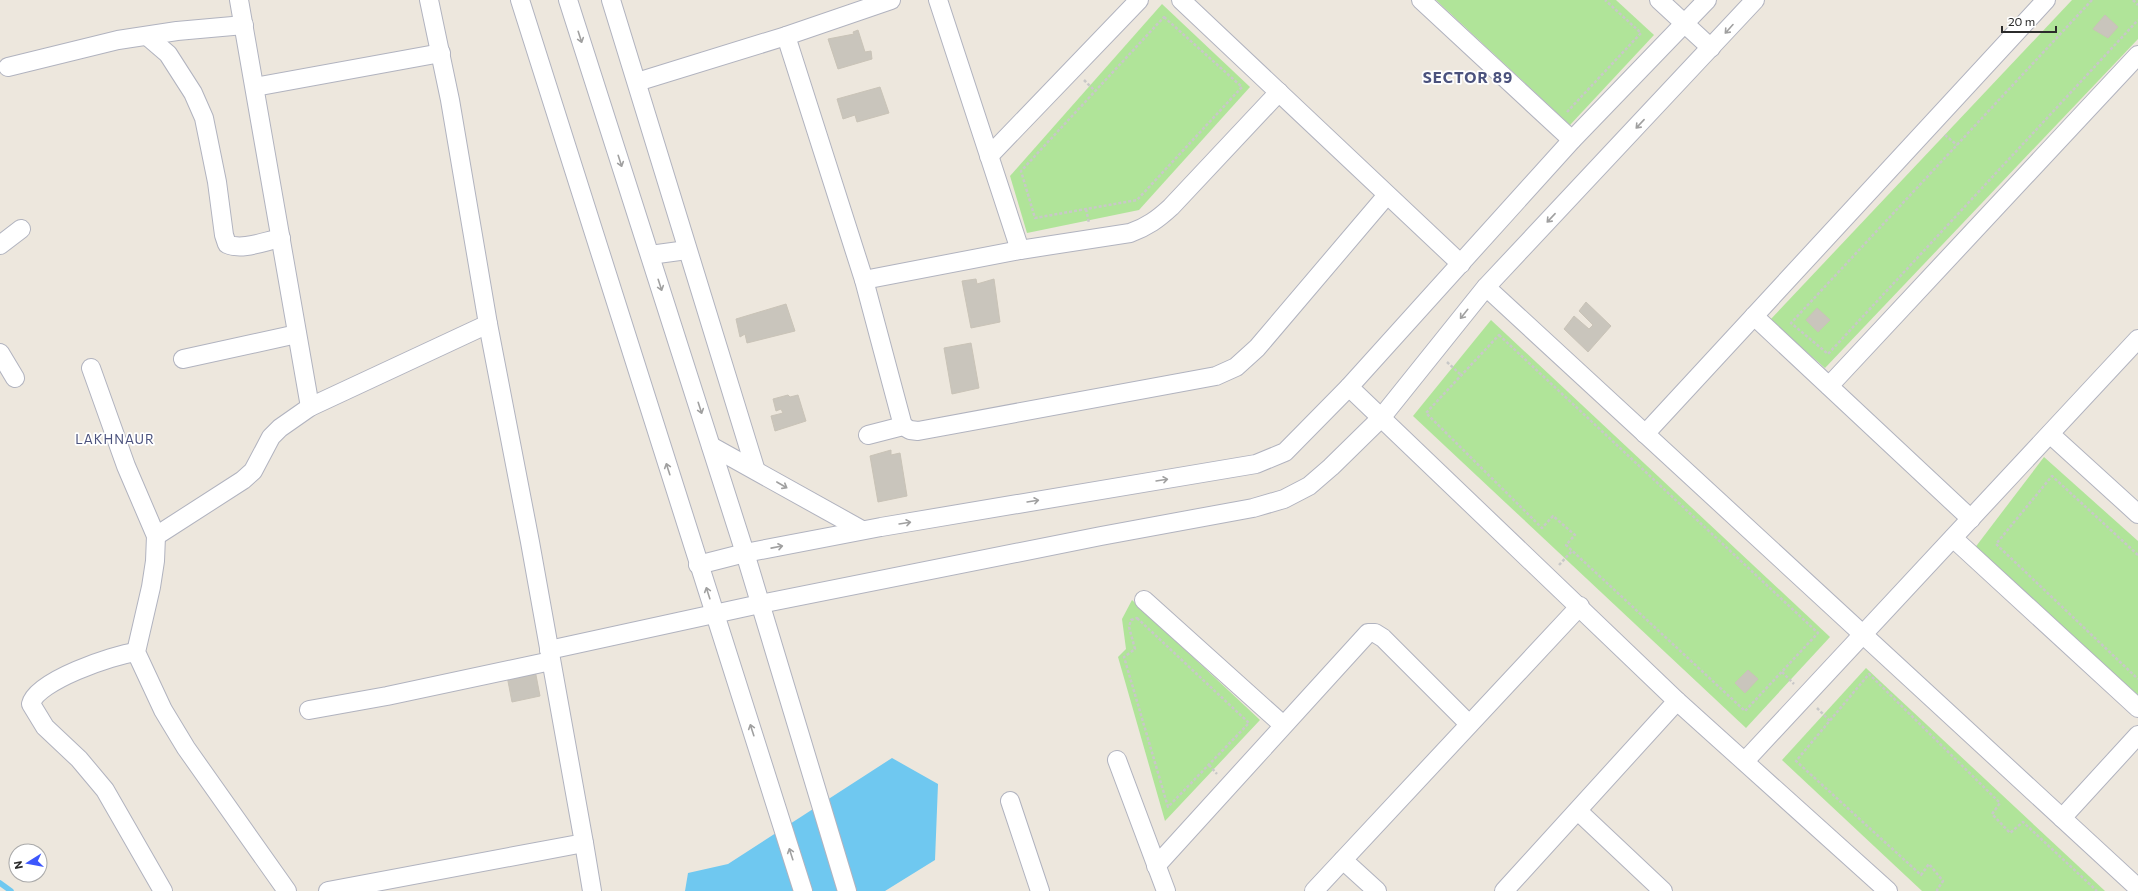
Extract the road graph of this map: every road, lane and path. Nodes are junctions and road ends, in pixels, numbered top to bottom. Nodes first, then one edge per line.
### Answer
1 (239, 0) edge
2 (429, 0) edge
3 (520, 0) edge
4 (568, 0) edge
5 (611, 0) edge
6 (891, 0) edge
7 (938, 0) edge
8 (1139, 0) edge
9 (1181, 0) edge
10 (1421, 0) edge
11 (1605, 0) edge
12 (1659, 0) edge
13 (1707, 0) edge
14 (1755, 0) edge
15 (2046, 0) edge
16 (2092, 0) edge
17 (2133, 0) edge
18 (2138, 5) edge
19 (2138, 20) edge
20 (1684, 24) junction
21 (244, 25) junction
22 (147, 36) junction
23 (786, 36) junction
24 (1711, 48) junction
25 (441, 53) junction
26 (2138, 55) edge
27 (8, 67) dead end
28 (637, 82) junction
29 (255, 86) junction
30 (1279, 92) junction
31 (1566, 112) dead end
32 (1572, 140) junction
33 (989, 156) junction
34 (1388, 195) junction
35 (1137, 200) joint
36 (21, 229) dead end
37 (281, 238) junction
38 (0, 245) edge
39 (687, 250) junction
40 (1020, 250) junction
41 (650, 255) junction
42 (1461, 264) junction
43 (864, 280) junction
44 (1486, 287) junction
45 (1754, 316) junction
46 (488, 324) junction
47 (297, 334) junction
48 (2138, 339) edge
49 (0, 353) edge
50 (183, 359) dead end
51 (91, 368) dead end
52 (15, 378) dead end
53 (1829, 386) junction
54 (1349, 387) junction
55 (310, 407) junction
56 (1381, 418) junction
57 (903, 426) junction
58 (1645, 434) junction
59 (2050, 434) junction
60 (868, 435) dead end
61 (711, 446) junction
62 (755, 468) junction
63 (2138, 514) edge
64 (1971, 519) junction
65 (862, 530) junction
66 (156, 536) junction
67 (1953, 538) junction
68 (745, 553) junction
69 (2137, 553) edge
70 (698, 565) junction
71 (1144, 600) dead end
72 (760, 604) junction
73 (1580, 606) junction
74 (714, 614) junction
75 (1863, 635) junction
76 (136, 652) junction
77 (550, 656) junction
78 (2138, 680) edge
79 (1677, 701) junction
80 (2138, 708) edge
81 (309, 710) dead end
82 (1745, 711) joint
83 (1469, 724) junction
84 (1283, 725) junction
85 (2138, 735) edge
86 (1117, 760) dead end
87 (1745, 761) junction
88 (1010, 801) dead end
89 (1168, 807) joint
90 (1578, 811) junction
91 (2062, 818) junction
92 (584, 843) junction
93 (1343, 860) junction
94 (1156, 866) junction
95 (2138, 888) edge
96 (162, 891) edge
97 (287, 891) edge
98 (328, 891) edge
99 (592, 891) edge
100 (803, 891) edge
101 (847, 891) edge
102 (1040, 891) edge
103 (1166, 891) edge
104 (1314, 891) edge
105 (1377, 891) edge
106 (1504, 891) edge
107 (1663, 891) edge
108 (1888, 891) edge
109 (1938, 891) edge
110 (2097, 891) edge

1 - 21 street
2 - 25 street
70 -> 3 street
4 -> 41 street
5 - 28 street
6 - 23 street
7 - 33 street
8 - 33 street
9 - 30 street
10 - 32 street
11 - 31 path
12 - 20 street
13 - 20 street
14 -> 24 street
15 - 45 street
16 - 19 path
17 - 18 path
20 - 24 street
20 - 32 street
21 - 22 street
21 - 29 street
22 - 27 street
22 - 37 street
23 - 28 street
23 - 43 street
24 -> 44 street
25 - 29 street
25 - 46 street
26 - 53 street
28 - 39 street
29 - 37 street
30 - 34 street
30 - 40 street
32 - 42 street
33 - 40 street
34 - 42 street
34 - 57 street
35 - 35 path
36 - 38 street
37 - 47 street
39 - 41 street
39 - 62 street
40 - 43 street
41 -> 61 street
42 - 54 street
43 - 57 street
44 -> 56 street
44 - 58 street
45 - 53 street
45 - 58 street
46 - 55 street
46 - 77 street
47 - 50 street
47 - 55 street
48 - 59 street
49 - 52 street
51 - 66 street
53 - 64 street
54 - 56 street
65 -> 54 street
55 - 66 street
56 - 72 street
56 - 73 street
57 - 60 street
58 - 75 street
59 - 63 street
59 - 64 street
61 - 62 street
61 - 68 street
62 -> 65 street
64 - 67 street
68 -> 65 street
66 - 76 street
67 - 75 street
67 - 80 street
68 - 70 street
68 - 72 street
69 - 78 path
74 -> 70 street
71 - 84 street
72 - 74 street
72 - 101 street
73 - 79 street
73 - 83 street
74 - 77 street
100 -> 74 street
75 - 87 street
75 - 91 street
76 - 96 street
76 - 97 street
77 - 81 street
77 - 92 street
79 - 87 street
79 - 90 street
82 - 82 path
83 - 84 street
83 - 93 street
84 - 94 street
85 - 91 street
86 - 94 street
87 - 108 street
88 - 102 street
89 - 89 path
90 - 106 street
90 - 107 street
91 - 95 street
92 - 98 street
92 - 99 street
93 - 104 street
93 - 105 street
94 - 103 street
109 - 110 path

